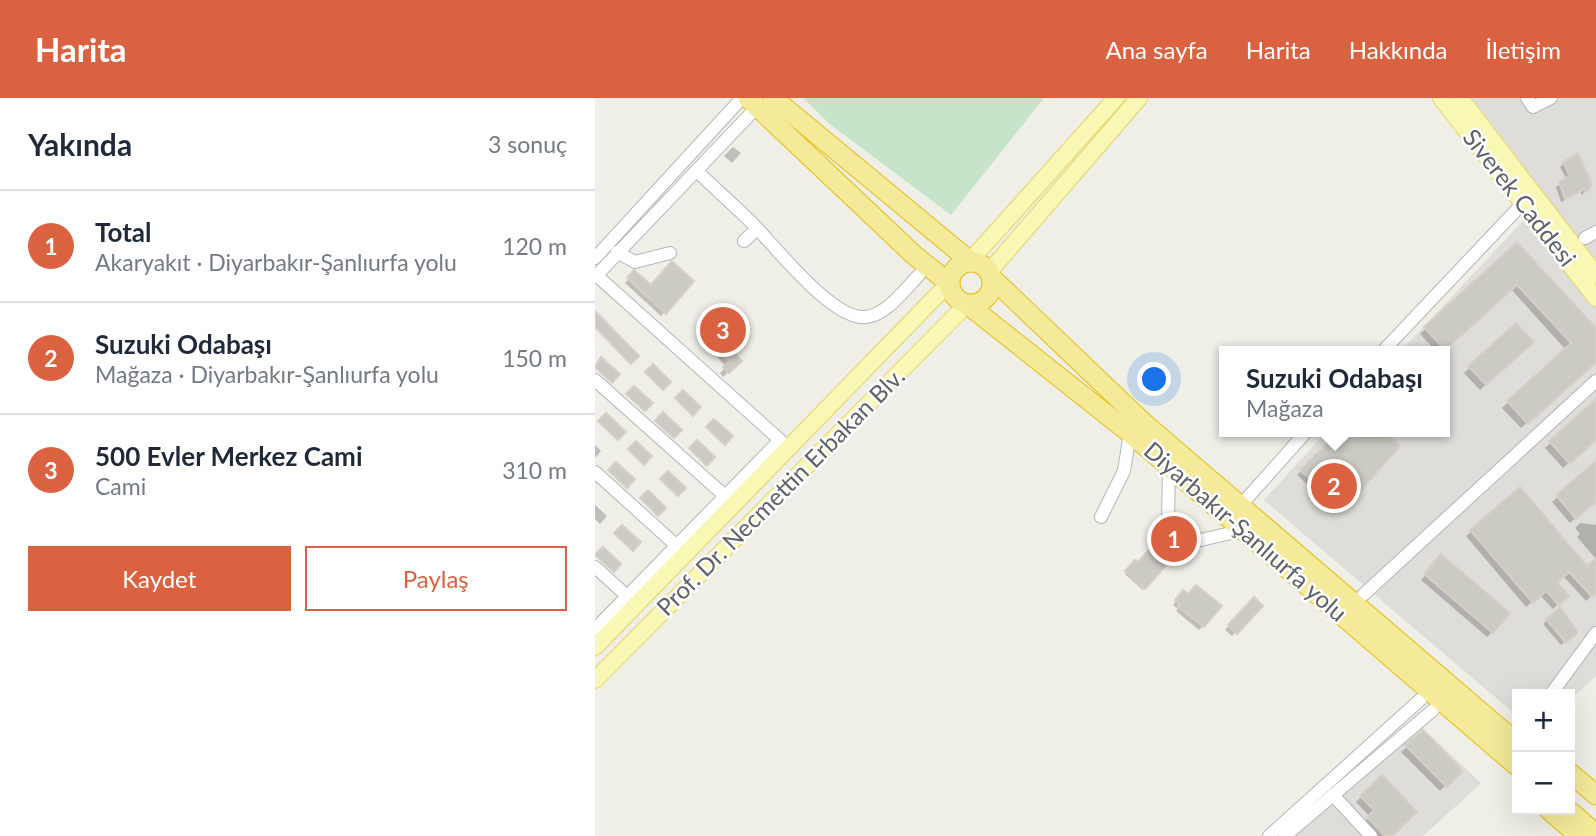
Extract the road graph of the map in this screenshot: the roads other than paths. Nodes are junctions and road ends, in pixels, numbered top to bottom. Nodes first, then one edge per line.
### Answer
1 (1116, 98) edge
2 (1139, 98) edge
3 (1441, 98) edge
4 (1460, 98) edge
5 (1527, 98) edge
6 (1551, 98) edge
7 (755, 100) edge
8 (697, 172) junction
9 (1523, 203) junction
10 (757, 229) junction
11 (744, 241) dead end
12 (617, 252) junction
13 (670, 253) dead end
14 (595, 258) edge
15 (970, 261) junction
16 (596, 275) edge
17 (919, 275) dead end
18 (990, 275) junction
19 (1596, 275) edge
20 (949, 284) junction
21 (1596, 298) edge
22 (967, 304) junction
23 (1388, 346) edge
24 (595, 380) edge
25 (1596, 381) edge
26 (1130, 433) junction
27 (1302, 437) edge
28 (1169, 466) junction
29 (595, 472) edge
30 (725, 496) junction
31 (1241, 505) junction
32 (1101, 517) dead end
33 (1248, 534) junction
34 (677, 546) junction
35 (595, 567) edge
36 (1363, 595) junction
37 (627, 596) junction
38 (595, 629) edge
39 (1596, 633) edge
40 (595, 647) edge
41 (595, 680) edge
42 (1555, 689) edge
43 (1427, 705) junction
44 (1512, 723) edge
45 (1512, 739) edge
46 (1512, 762) edge
47 (1575, 777) edge
48 (1512, 778) edge
49 (1575, 793) edge
50 (1333, 795) junction
51 (1596, 795) edge
52 (1596, 811) edge
53 (1555, 815) edge
54 (1574, 815) edge
55 (1596, 834) edge
56 (1269, 836) edge
57 (1285, 836) edge
58 (1371, 836) edge
59 (1579, 836) edge

1 - 15 main road
2 - 18 main road
3 - 9 main road, Siverek Caddesi
4 - 19 main road, Siverek Caddesi
5 - 6 street
7 - 8 street
7 - 14 street
7 - 15 highway
7 - 20 highway
8 - 10 street
8 - 12 street
9 - 21 main road, Siverek Caddesi
9 - 23 street
10 - 11 street
10 - 17 street
12 - 13 street
12 - 16 street
15 - 18 highway
15 - 20 highway
16 - 30 street
18 - 22 highway
18 - 31 highway, Diyarbakır-Şanlıurfa yolu
20 - 22 highway
20 - 40 main road, Prof. Dr. Necmettin Erbakan Blv.
22 - 26 highway, Diyarbakır-Şanlıurfa yolu
22 - 41 main road, Prof. Dr. Necmettin Erbakan Blv.
24 - 30 street
25 - 36 street
26 - 28 highway, Diyarbakır-Şanlıurfa yolu
26 - 32 street
27 - 31 street
28 - 33 highway, Diyarbakır-Şanlıurfa yolu
28 - 33 street
29 - 34 street
30 - 34 street
31 - 36 highway
31 - 45 highway, Diyarbakır-Şanlıurfa yolu
33 - 43 highway
33 - 46 highway, Diyarbakır-Şanlıurfa yolu
34 - 37 street
35 - 37 street
36 - 44 highway
37 - 38 street
39 - 42 street
43 - 48 highway
43 - 50 street
43 - 56 street
47 - 51 highway
49 - 52 highway
50 - 57 street
50 - 58 street
53 - 59 highway
54 - 55 highway

